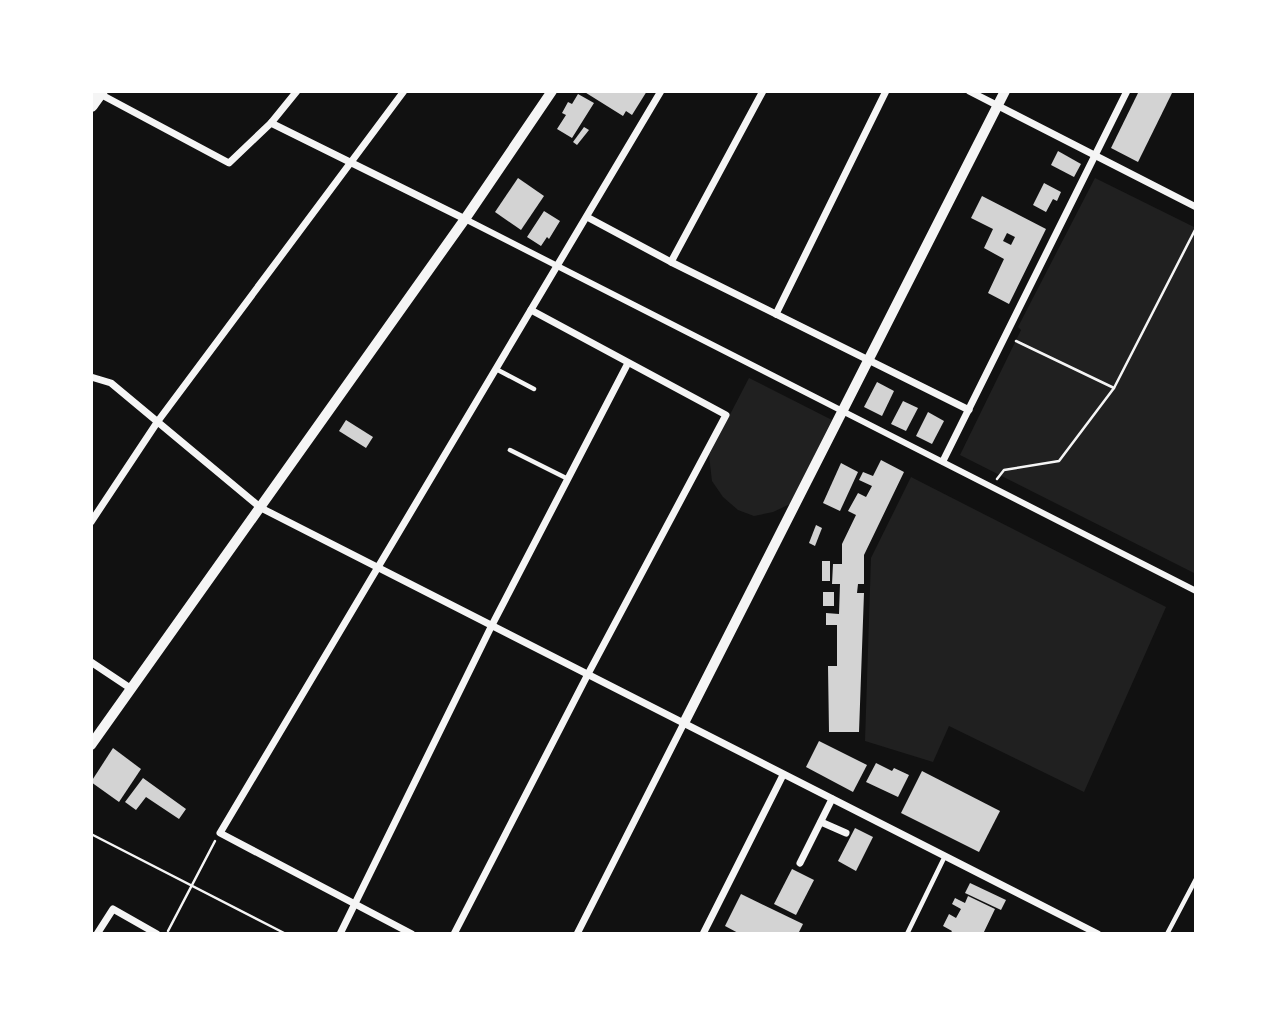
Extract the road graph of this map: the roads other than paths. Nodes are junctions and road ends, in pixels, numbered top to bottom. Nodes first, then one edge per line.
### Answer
1 (296, 91) edge
2 (404, 91) edge
3 (552, 91) edge
4 (661, 91) edge
5 (763, 91) edge
6 (886, 91) edge
7 (969, 91) edge
8 (1005, 91) edge
9 (1127, 91) edge
10 (97, 96) edge
11 (998, 106) junction
12 (271, 123) junction
13 (1096, 156) junction
14 (352, 162) junction
15 (1196, 207) edge
16 (587, 217) junction
17 (465, 219) junction
18 (671, 262) junction
19 (558, 265) junction
20 (531, 310) junction
21 (776, 314) junction
22 (867, 360) junction
23 (628, 363) junction
24 (496, 369) junction
25 (91, 377) edge
26 (534, 389) dead end
27 (842, 410) junction
28 (969, 411) junction
29 (158, 421) junction
30 (510, 450) dead end
31 (943, 461) junction
32 (570, 479) junction
33 (261, 508) junction
34 (91, 522) edge
35 (377, 566) junction
36 (1196, 591) edge
37 (492, 625) junction
38 (91, 662) edge
39 (587, 674) junction
40 (130, 688) junction
41 (684, 723) junction
42 (91, 745) edge
43 (783, 775) junction
44 (832, 799) junction
45 (821, 822) junction
46 (846, 833) dead end
47 (945, 856) junction
48 (800, 863) dead end
49 (1196, 878) edge
50 (355, 904) junction
51 (97, 934) edge
52 (157, 934) edge
53 (340, 934) edge
54 (412, 934) edge
55 (454, 934) edge
56 (577, 934) edge
57 (703, 934) edge
58 (907, 934) edge
59 (1098, 934) edge
60 (1167, 934) edge

1 - 12 street
2 - 14 street
3 - 17 street
4 - 16 street
5 - 18 street
6 - 21 street
7 - 11 street
8 - 11 street
9 - 13 street
10 - 12 street
11 - 13 street
11 - 22 street
12 - 14 street
13 - 15 street
13 - 28 street
14 - 17 street
14 - 29 street
16 - 18 street
16 - 19 street
17 - 19 street
17 - 33 street
18 - 21 street
19 - 20 street
19 - 27 street
20 - 23 street
20 - 24 street
21 - 22 street
22 - 27 street
22 - 28 street
23 - 32 street
23 - 39 street
24 - 26 lane
24 - 35 street
25 - 29 street
27 - 31 street
27 - 41 street
28 - 31 street
29 - 33 street
29 - 34 street
30 - 32 lane
31 - 36 street
32 - 37 street
33 - 35 street
33 - 40 street
35 - 37 street
35 - 50 street
37 - 39 street
37 - 50 street
38 - 40 street
39 - 41 street
39 - 55 street
40 - 42 street
41 - 43 street
41 - 56 street
43 - 44 street
43 - 57 street
44 - 45 street
44 - 47 street
45 - 46 street
45 - 48 street
47 - 58 lane
47 - 59 street
49 - 60 lane
50 - 53 street
50 - 54 street
51 - 52 street

